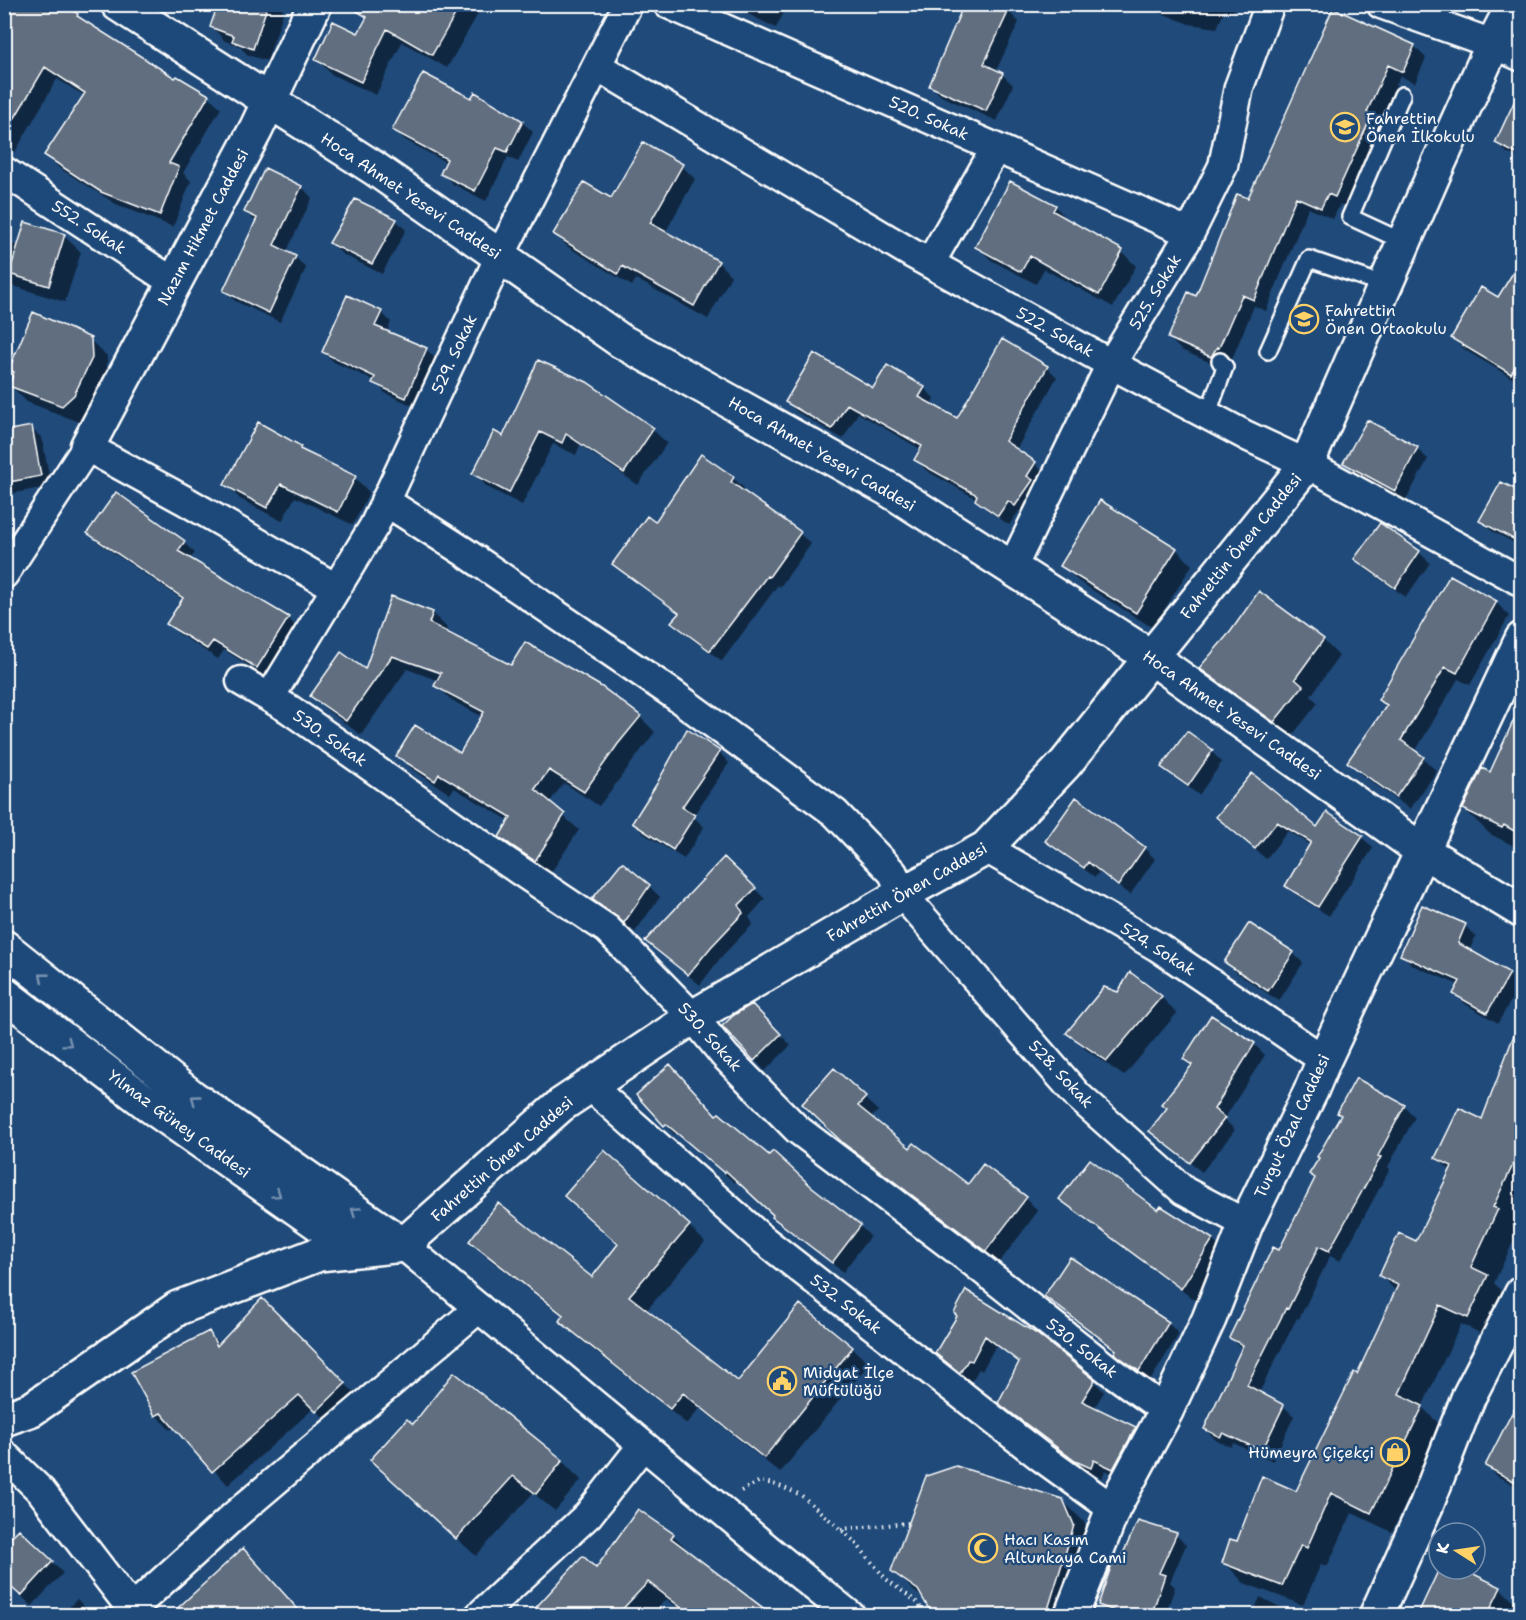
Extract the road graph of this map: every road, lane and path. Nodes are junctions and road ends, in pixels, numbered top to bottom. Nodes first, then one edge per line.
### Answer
1 (118, 4) edge
2 (315, 4) edge
3 (628, 4) edge
4 (668, 4) edge
5 (1270, 4) edge
6 (1382, 4) edge
7 (1514, 4) edge
8 (1507, 50) edge
9 (597, 66) junction
10 (1402, 95) dead end
11 (270, 101) junction
12 (996, 148) junction
13 (4, 171) edge
14 (1190, 233) junction
15 (1404, 242) junction
16 (500, 256) junction
17 (930, 263) junction
18 (173, 282) junction
19 (1385, 285) junction
20 (1268, 351) dead end
21 (1220, 361) dead end
22 (1111, 364) junction
23 (1205, 413) junction
24 (87, 447) junction
25 (1307, 464) junction
26 (385, 501) junction
27 (1012, 568) junction
28 (5, 574) edge
29 (1521, 582) edge
30 (336, 588) junction
31 (1521, 639) edge
32 (1151, 657) junction
33 (241, 681) dead end
34 (270, 697) junction
35 (986, 848) junction
36 (1421, 850) junction
37 (902, 894) junction
38 (1521, 912) edge
39 (4, 947) edge
40 (4, 994) edge
41 (693, 1017) junction
42 (1324, 1060) junction
43 (590, 1086) junction
44 (1246, 1224) junction
45 (403, 1245) junction
46 (356, 1250) junction
47 (1521, 1293) edge
48 (479, 1308) junction
49 (1166, 1411) junction
50 (4, 1419) edge
51 (644, 1444) junction
52 (4, 1455) edge
53 (715, 1504) junction
54 (1113, 1509) junction
55 (909, 1523) dead end
56 (841, 1530) junction
57 (135, 1612) edge
58 (478, 1616) edge
59 (851, 1616) edge
60 (925, 1616) edge
61 (1071, 1616) edge
62 (1376, 1616) edge

1 - 11 street, Hoca Ahmet Yesevi Caddesi
2 - 11 street, Nazım Hikmet Caddesi
3 - 9 street, 529. Sokak
4 - 12 street, 520. Sokak
5 - 14 street, 525. Sokak
6 - 8 street
7 - 8 street, Fahrettin Önen Caddesi
8 - 15 street, Fahrettin Önen Caddesi
9 - 16 street, 529. Sokak
9 - 17 street, 522. Sokak
10 - 15 lane
11 - 16 street, Hoca Ahmet Yesevi Caddesi
11 - 18 street, Nazım Hikmet Caddesi
12 - 14 street, 520. Sokak
12 - 17 street
13 - 18 street, 552. Sokak
14 - 22 street, 525. Sokak
15 - 19 street, Fahrettin Önen Caddesi
16 - 26 street, 529. Sokak
16 - 27 street, Hoca Ahmet Yesevi Caddesi
17 - 22 street, 522. Sokak
18 - 24 street, Nazım Hikmet Caddesi
19 - 20 lane
19 - 25 street, Fahrettin Önen Caddesi
21 - 23 lane
22 - 23 street, 522. Sokak
22 - 27 street, 525. Sokak
23 - 25 street, 522. Sokak
24 - 28 street
24 - 30 street
25 - 29 street, 522. Sokak
25 - 32 street, Fahrettin Önen Caddesi
26 - 30 street, 529. Sokak
26 - 37 street, 528. Sokak
27 - 32 street, Hoca Ahmet Yesevi Caddesi
30 - 34 street, 529. Sokak
31 - 36 street, Turgut Özal Caddesi
32 - 35 street, Fahrettin Önen Caddesi
32 - 36 street, Hoca Ahmet Yesevi Caddesi
33 - 34 street, 530. Sokak
34 - 41 street, 530. Sokak
35 - 37 street, Fahrettin Önen Caddesi
35 - 42 street, 524. Sokak
36 - 38 street, Hoca Ahmet Yesevi Caddesi
36 - 42 street, Turgut Özal Caddesi
37 - 41 street, Fahrettin Önen Caddesi
37 - 44 street, 528. Sokak
45 -> 39 street
40 -> 46 street, Yılmaz Güney Caddesi
41 - 43 street, Fahrettin Önen Caddesi
41 - 49 street, 530. Sokak
42 - 44 street, Turgut Özal Caddesi
43 - 45 street, Fahrettin Önen Caddesi
43 - 54 street, 532. Sokak
44 - 49 street, Turgut Özal Caddesi
45 - 46 street
45 - 48 street
46 - 50 street
47 - 62 street
48 - 51 street
48 - 57 street
49 - 54 street, Turgut Özal Caddesi
51 - 53 street
51 - 58 street
52 - 57 street
53 - 56 path
53 - 59 street
54 - 61 street, Turgut Özal Caddesi
55 - 56 path
56 - 60 path

